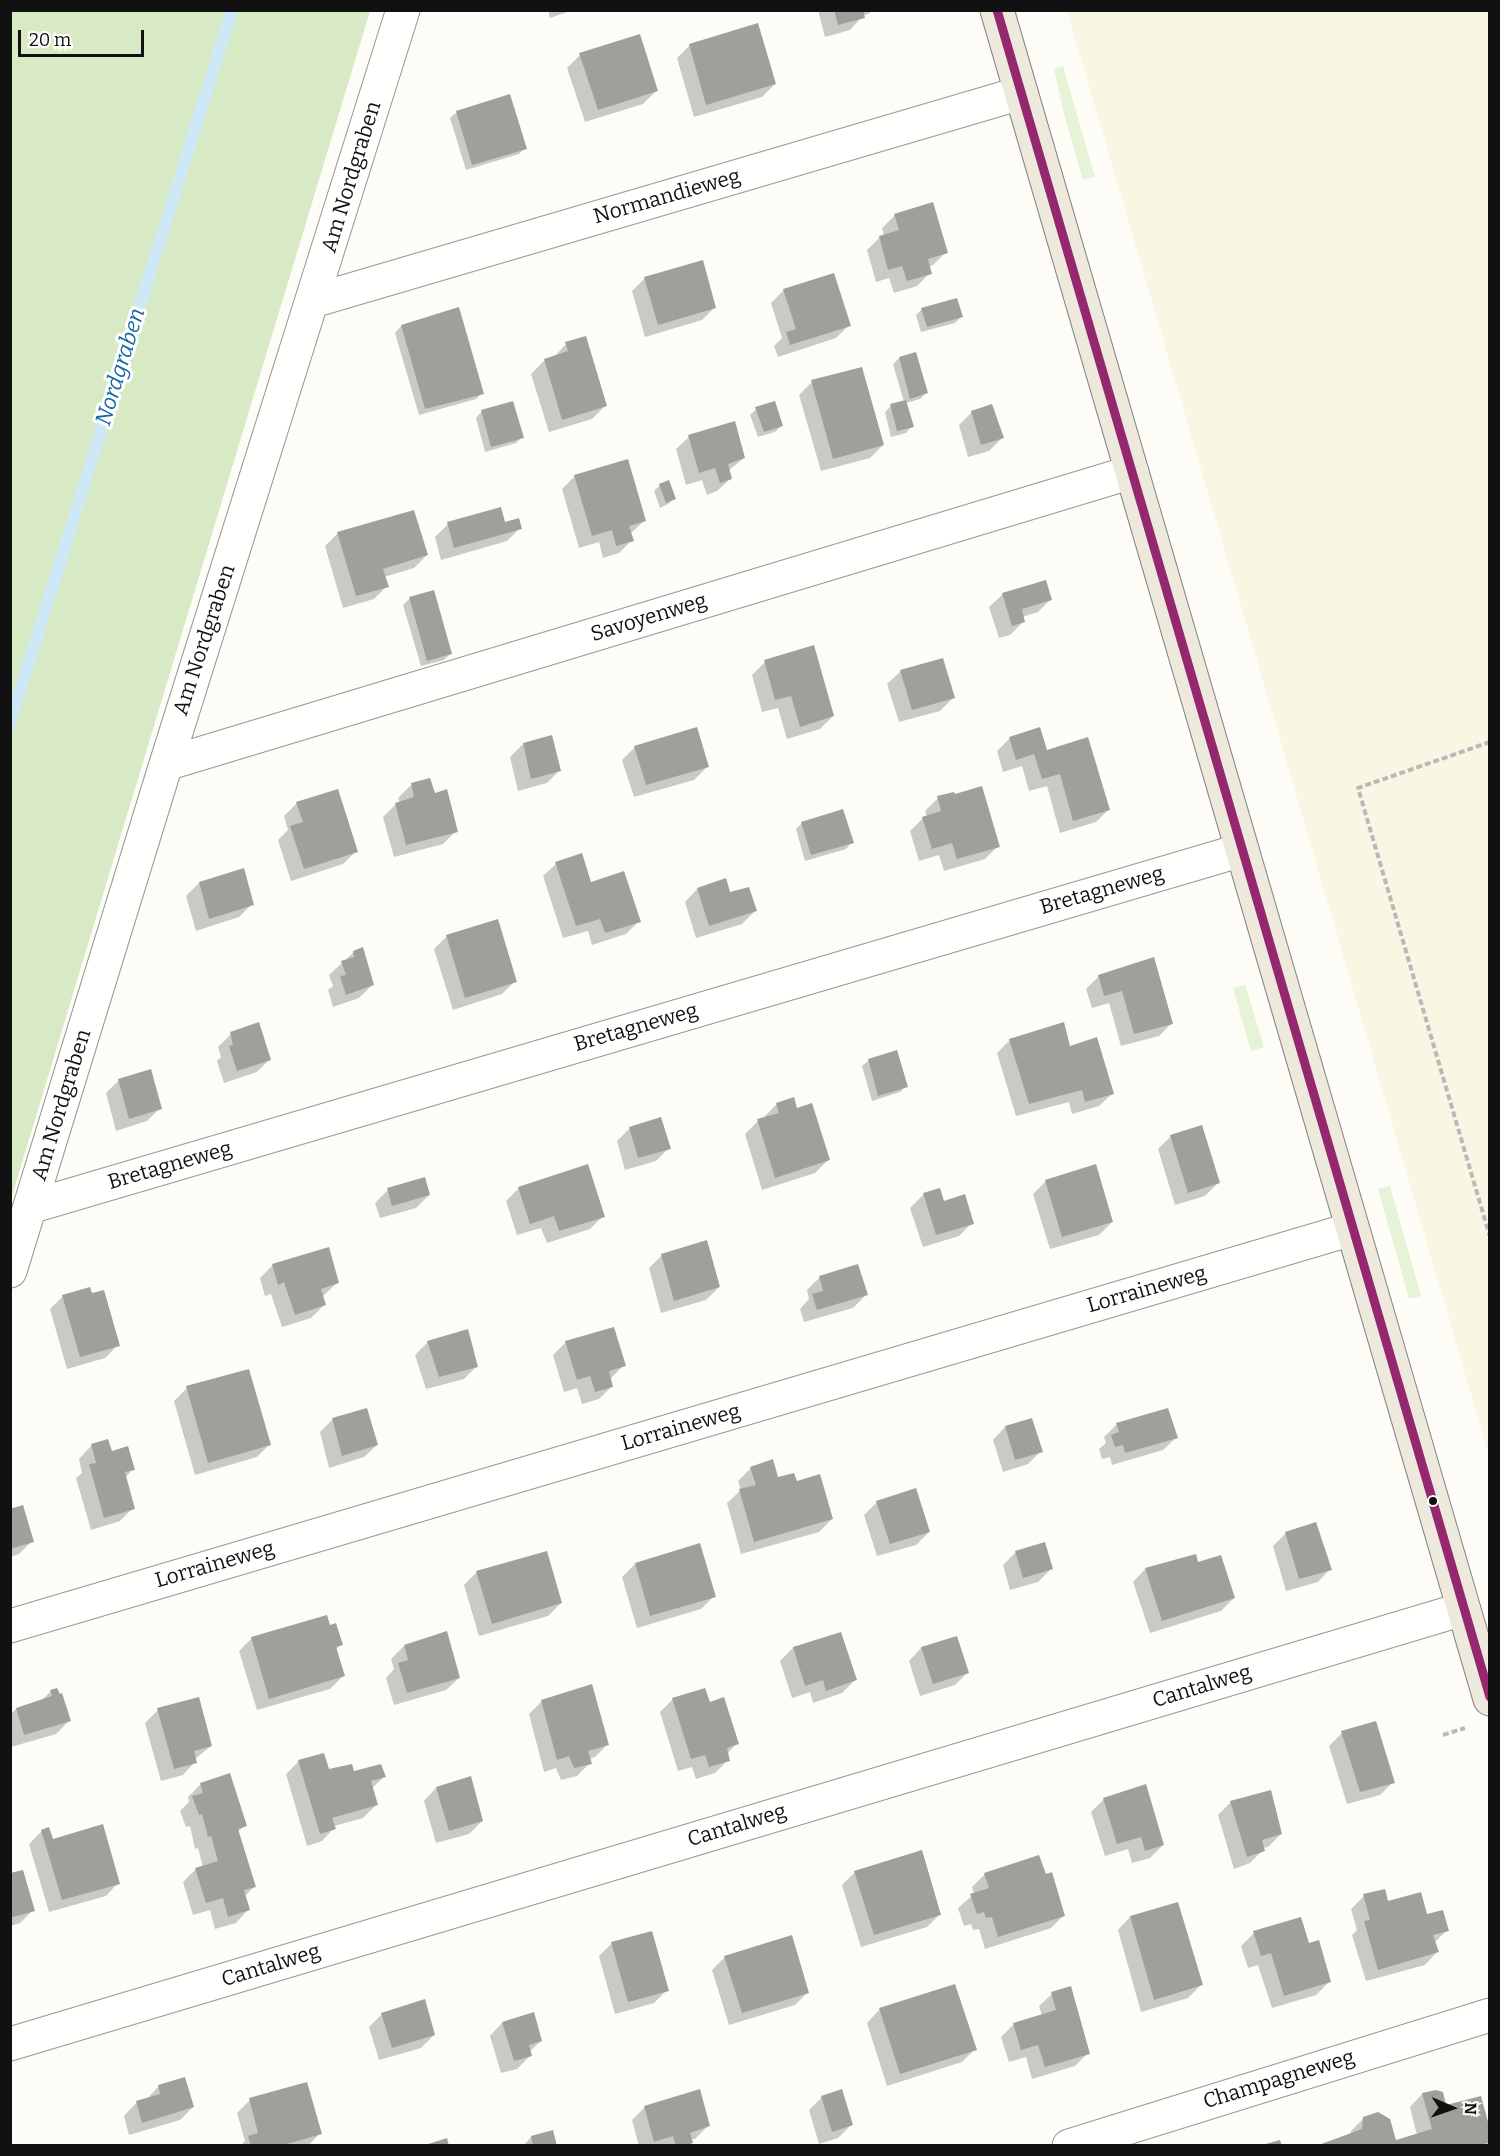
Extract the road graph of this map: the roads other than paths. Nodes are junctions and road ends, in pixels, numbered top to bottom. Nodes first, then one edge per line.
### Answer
1 (403, 10) edge
2 (997, 10) edge
3 (1021, 93) junction
4 (313, 301) junction
5 (1132, 472) junction
6 (166, 764) junction
7 (1242, 850) junction
8 (30, 1207) junction
9 (1352, 1229) junction
10 (10, 1271) edge
11 (1463, 1609) junction
12 (10, 1626) edge
13 (1490, 1699) edge
14 (1490, 2015) edge
15 (10, 2044) edge
16 (1069, 2145) edge

1 - 4 lane, Am Nordgraben
2 - 3 main road
3 - 4 lane, Normandieweg
3 - 5 main road
4 - 6 lane, Am Nordgraben
5 - 6 lane, Savoyenweg
5 - 7 main road
6 - 8 lane, Am Nordgraben
7 - 8 lane, Bretagneweg
7 - 9 main road
8 - 10 lane, Am Nordgraben
9 - 11 main road
9 - 12 lane, Lorraineweg
11 - 13 main road
11 - 15 lane, Cantalweg
14 - 16 lane, Champagneweg

